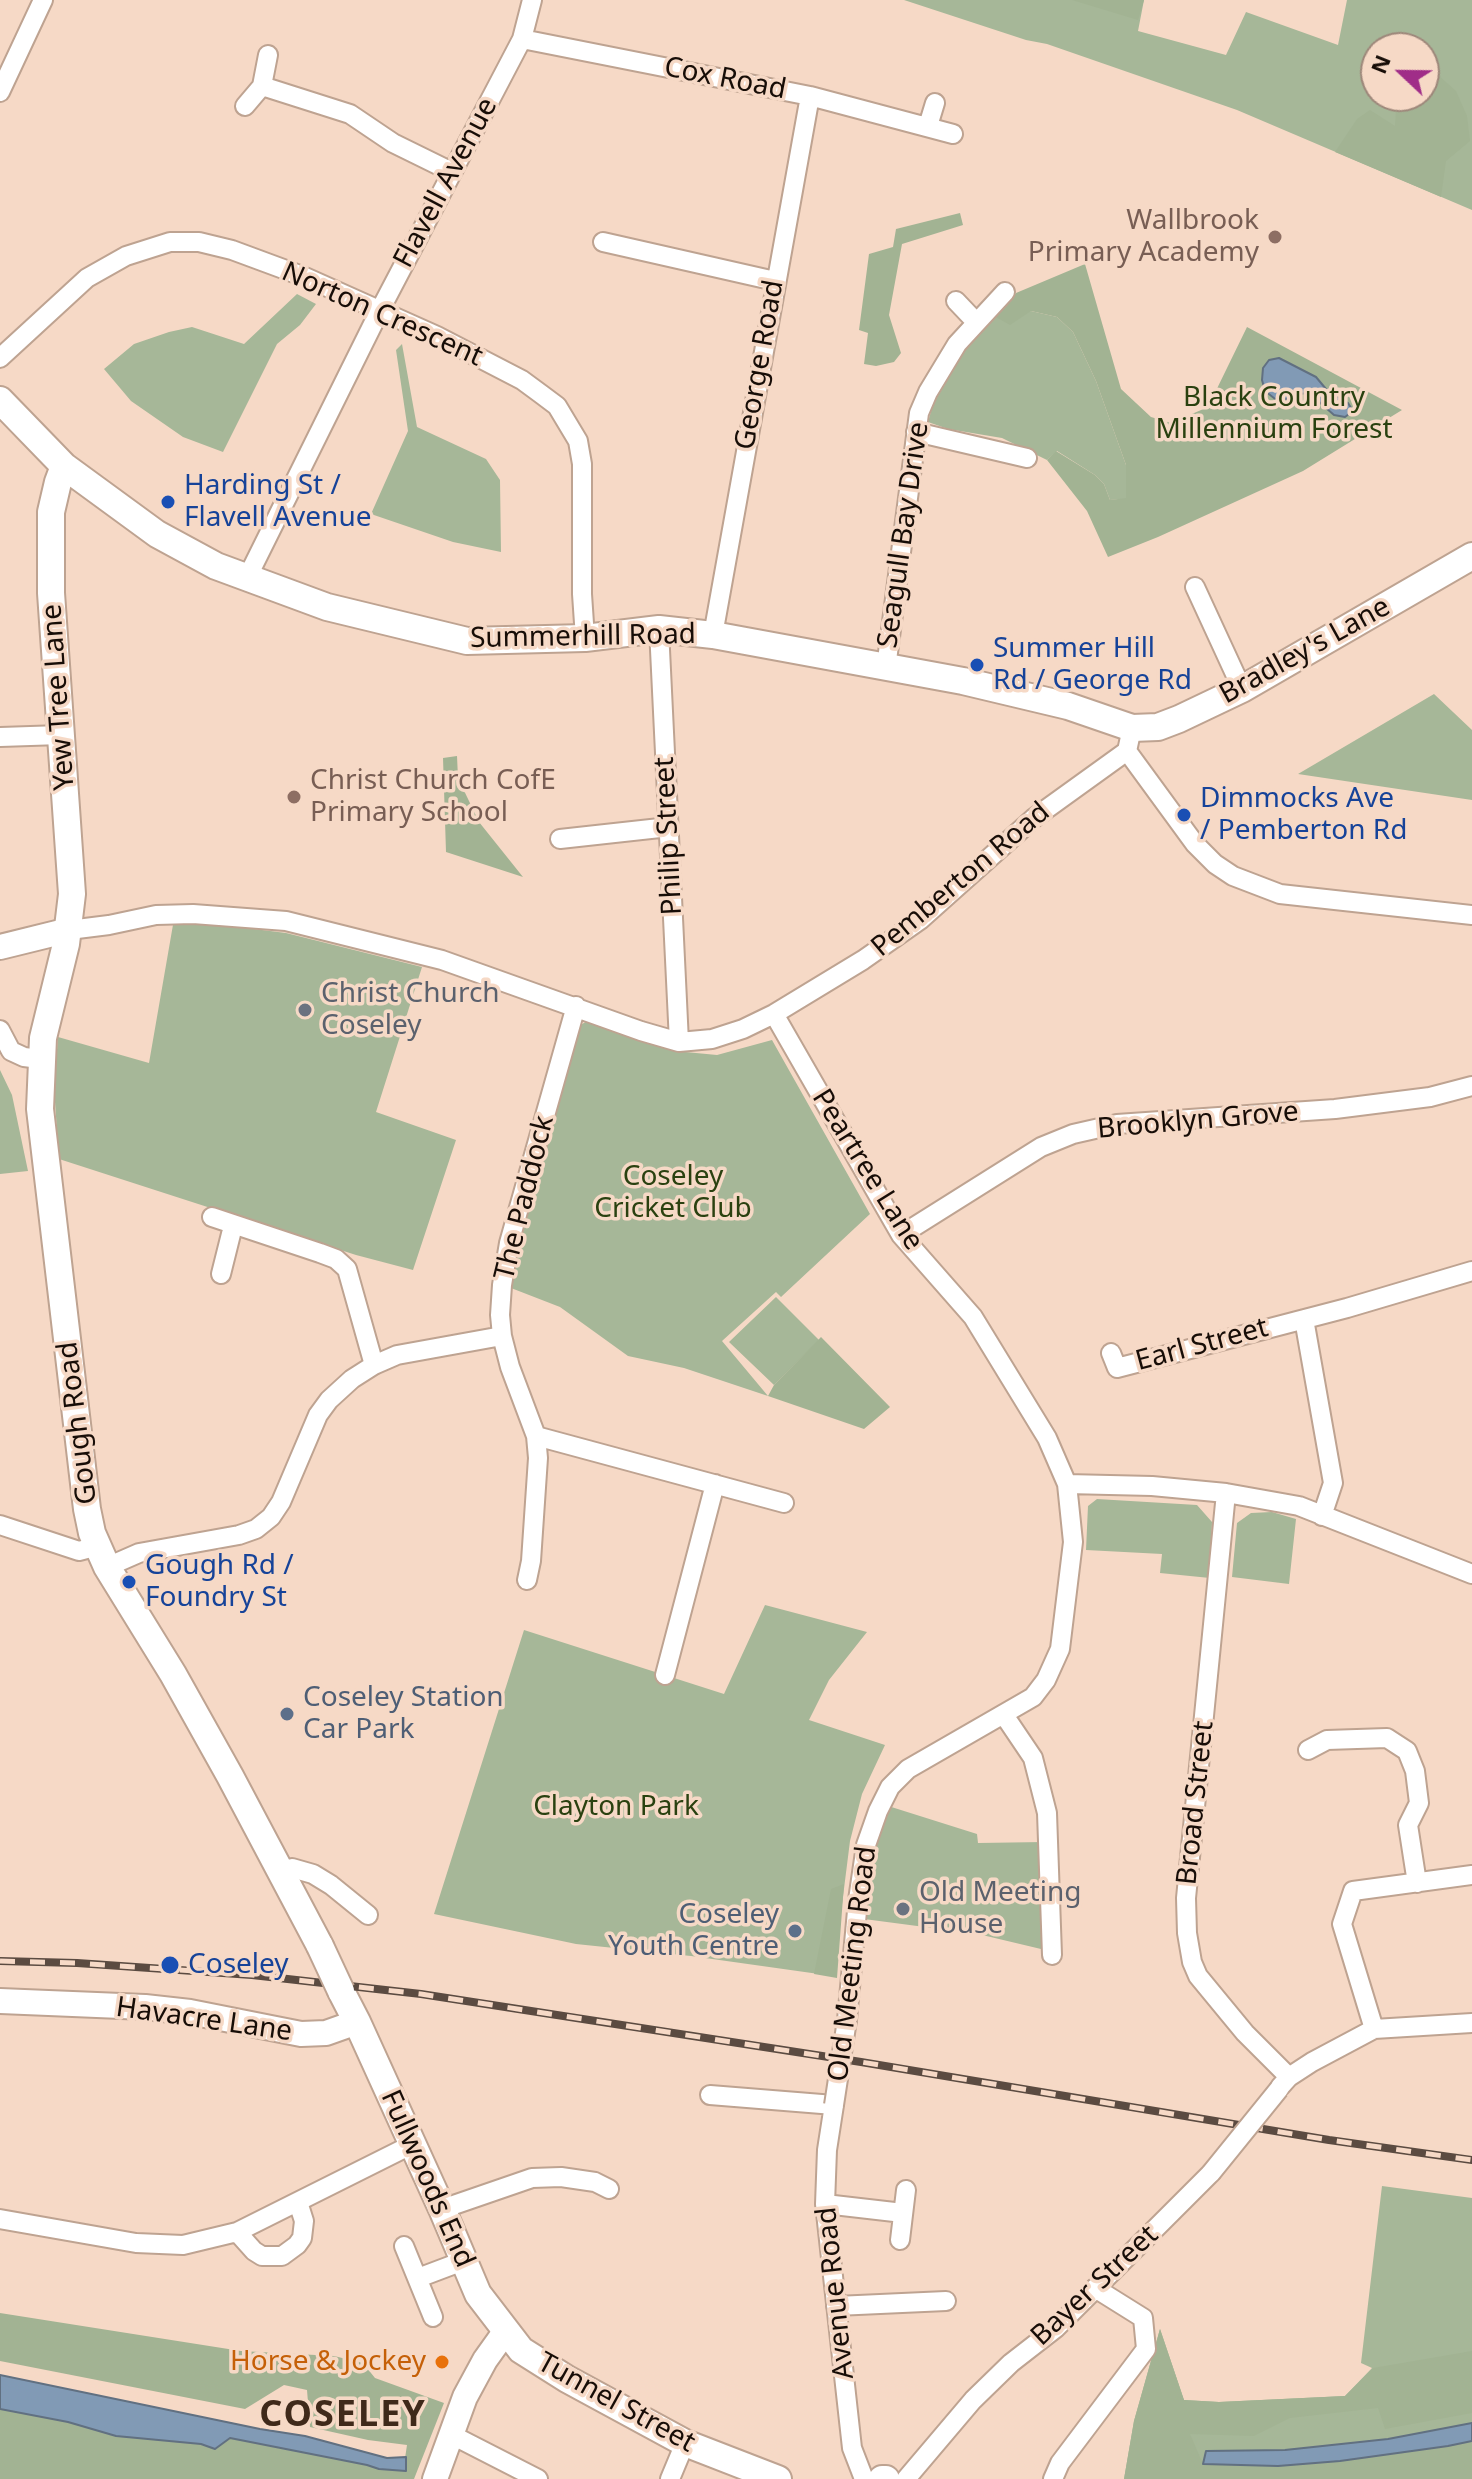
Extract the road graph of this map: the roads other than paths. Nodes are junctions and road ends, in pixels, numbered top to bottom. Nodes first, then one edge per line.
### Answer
1 (43, 0) edge
2 (532, 0) edge
3 (522, 39) junction
4 (268, 55) dead end
5 (262, 86) junction
6 (0, 92) edge
7 (810, 96) junction
8 (935, 103) dead end
9 (245, 106) dead end
10 (928, 126) junction
11 (953, 134) dead end
12 (452, 172) junction
13 (603, 242) dead end
14 (775, 281) junction
15 (1005, 292) dead end
16 (956, 301) dead end
17 (379, 312) junction
18 (976, 322) junction
19 (0, 358) edge
20 (0, 400) edge
21 (916, 432) junction
22 (1027, 458) dead end
23 (64, 466) junction
24 (1472, 556) edge
25 (247, 578) junction
26 (1195, 587) dead end
27 (659, 629) junction
28 (713, 635) junction
29 (585, 638) junction
30 (886, 668) junction
31 (1242, 689) junction
32 (61, 735) junction
33 (0, 737) edge
34 (1130, 740) junction
35 (669, 827) junction
36 (570, 832) dead end
37 (1472, 915) edge
38 (69, 930) junction
39 (0, 947) edge
40 (576, 1006) junction
41 (774, 1014) junction
42 (0, 1030) edge
43 (679, 1042) junction
44 (40, 1059) junction
45 (1472, 1086) edge
46 (212, 1217) dead end
47 (233, 1226) junction
48 (901, 1235) junction
49 (1472, 1271) edge
50 (221, 1274) dead end
51 (973, 1317) joint
52 (1304, 1319) junction
53 (502, 1336) junction
54 (1111, 1353) dead end
55 (374, 1365) junction
56 (536, 1436) junction
57 (715, 1484) junction
58 (1067, 1484) junction
59 (1226, 1493) junction
60 (784, 1503) dead end
61 (1322, 1516) junction
62 (0, 1525) edge
63 (102, 1557) junction
64 (511, 1558) dead end
65 (531, 1561) junction
66 (1471, 1570) edge
67 (527, 1580) dead end
68 (665, 1675) dead end
69 (1004, 1715) junction
70 (1308, 1750) dead end
71 (282, 1871) junction
72 (1472, 1875) edge
73 (1417, 1883) junction
74 (368, 1915) dead end
75 (1052, 1955) dead end
76 (0, 2001) edge
77 (357, 2022) junction
78 (1472, 2023) edge
79 (1374, 2029) junction
80 (1284, 2083) junction
81 (710, 2095) dead end
82 (834, 2105) junction
83 (413, 2144) junction
84 (609, 2189) dead end
85 (906, 2190) dead end
86 (298, 2202) junction
87 (825, 2204) junction
88 (442, 2209) junction
89 (903, 2213) junction
90 (0, 2219) edge
91 (237, 2232) junction
92 (900, 2240) dead end
93 (404, 2246) dead end
94 (463, 2261) junction
95 (418, 2278) junction
96 (1095, 2288) junction
97 (946, 2301) dead end
98 (836, 2306) junction
99 (433, 2317) dead end
100 (505, 2332) junction
101 (452, 2435) junction
102 (685, 2443) junction
103 (435, 2479) edge
104 (538, 2479) edge
105 (670, 2479) edge
106 (778, 2479) edge
107 (864, 2479) edge
108 (906, 2479) edge
109 (1053, 2479) edge

1 - 6 street
2 - 3 street, Flavell Avenue
3 - 7 street, Cox Road
3 - 12 street, Flavell Avenue
4 - 5 street
5 - 9 street
5 - 12 street
7 - 10 street, Cox Road
7 - 14 street, George Road
8 - 10 street
10 - 11 street, Cox Road
12 - 17 street, Flavell Avenue
13 - 14 street
14 - 28 street, George Road
15 - 18 street, Seagull Bay Drive
16 - 18 street
17 - 19 street, Norton Crescent
17 - 25 street, Flavell Avenue
17 - 29 street, Norton Crescent
18 - 21 street, Seagull Bay Drive
20 - 23 main road, Summerhill Road
21 - 22 street
21 - 30 street, Seagull Bay Drive
23 - 25 main road, Summerhill Road
23 - 32 main road, Yew Tree Lane
24 - 31 main road, Bradley's Lane
25 - 29 main road, Summerhill Road
26 - 31 street
27 - 28 main road, Summerhill Road
27 - 29 main road, Summerhill Road
27 - 35 street, Philip Street
28 - 30 main road, Summerhill Road
30 - 34 main road, Summerhill Road
31 - 34 main road, Bradley's Lane
32 - 33 street
32 - 38 main road, Yew Tree Lane
34 - 37 street
34 - 41 street, Pemberton Road
35 - 36 street
35 - 43 street, Philip Street
38 - 39 street
38 - 40 street
38 - 44 main road, Gough Road
40 - 43 street
40 - 53 street, The Paddock
41 - 43 street, Pemberton Road
41 - 48 street, Peartree Lane
42 - 44 street
44 - 63 main road, Gough Road
45 - 48 street, Brooklyn Grove
46 - 47 street
47 - 50 street
47 - 55 street
48 - 51 street, Peartree Lane
49 - 52 street
51 - 58 street, Old Meeting Road
52 - 54 street, Earl Street
52 - 61 street
53 - 55 street
53 - 56 street, The Paddock
55 - 63 street
56 - 57 street
56 - 65 street, The Paddock
57 - 60 street
57 - 68 street
58 - 59 street
58 - 69 street, Old Meeting Road
59 - 61 street
59 - 80 street, Broad Street
61 - 66 street
62 - 63 street
63 - 71 main road, Gough Road
64 - 65 street
65 - 67 street, The Paddock
69 - 75 street
69 - 82 street, Old Meeting Road, bridge
70 - 73 street
71 - 74 street
71 - 77 main road, Gough Road, bridge
72 - 73 street
73 - 79 street
76 - 77 street, Havacre Lane
77 - 83 main road, Fullwoods End
78 - 79 street
79 - 80 street, Bayer Street
80 - 96 street, Bayer Street, bridge
81 - 82 street
82 - 87 street, Avenue Road
83 - 86 street
83 - 88 main road, Fullwoods End
84 - 88 street
85 - 89 street
86 - 91 street
86 - 91 street
87 - 89 street
87 - 98 street, Avenue Road
88 - 94 main road, Fullwoods End
89 - 92 street
90 - 91 street
93 - 95 street
94 - 95 street
94 - 100 main road, Fullwoods End
95 - 99 street
96 - 108 street, Bayer Street
96 - 109 street
97 - 98 street
98 - 107 street, Avenue Road
100 - 101 street
100 - 102 main road, Tunnel Street
101 - 103 street
101 - 104 street
102 - 105 street
102 - 106 main road, Tunnel Street

